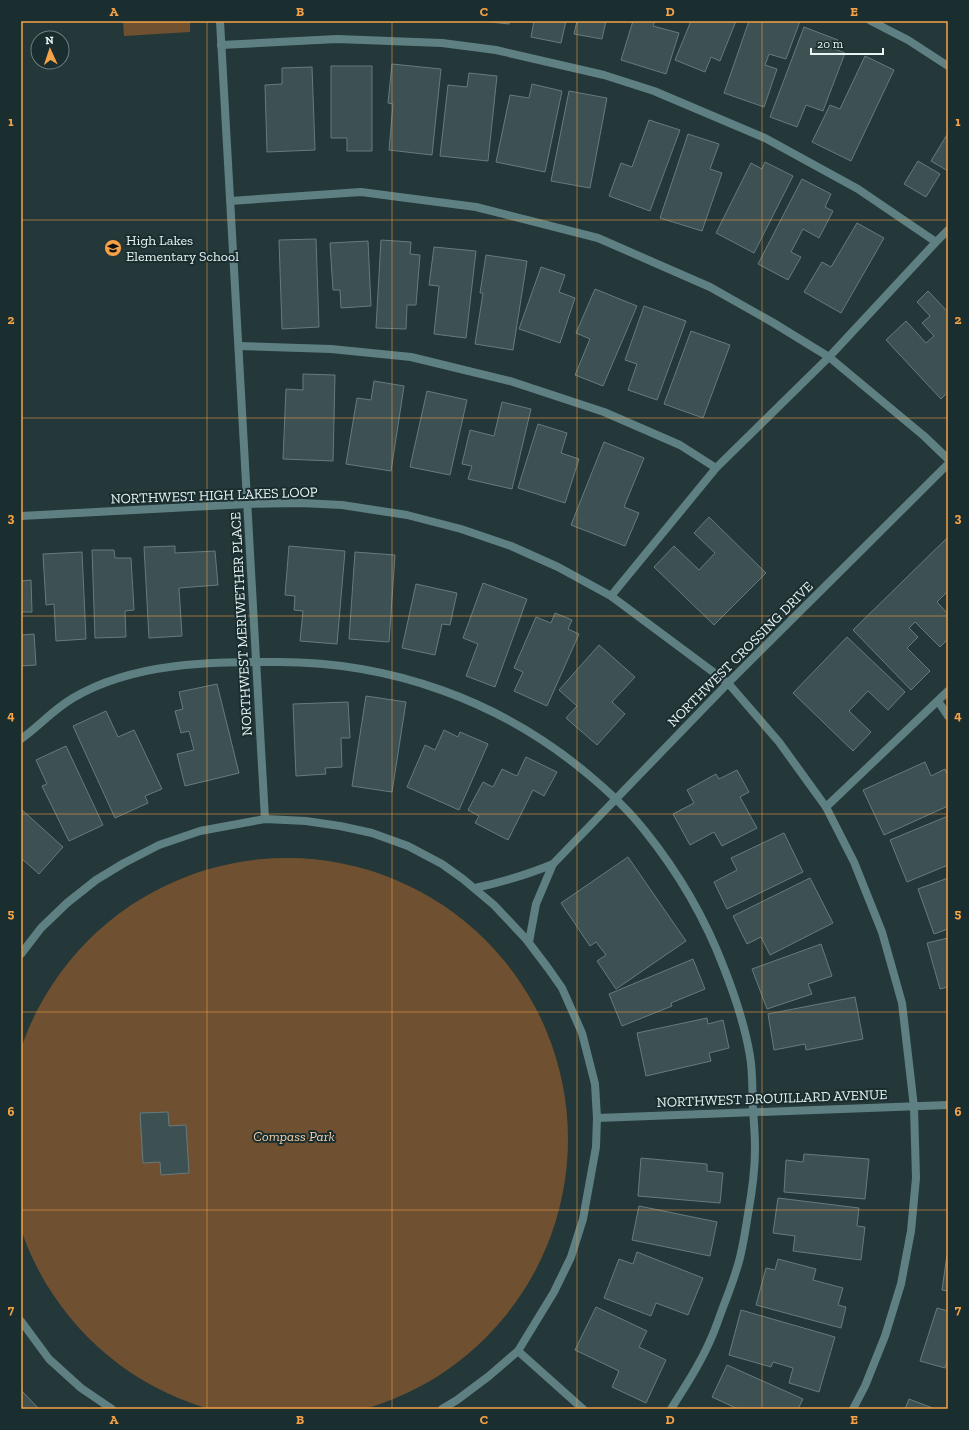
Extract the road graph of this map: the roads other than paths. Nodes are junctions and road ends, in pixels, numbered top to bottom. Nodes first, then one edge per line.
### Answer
1 (220, 21) edge
2 (871, 21) edge
3 (221, 46) junction
4 (948, 66) edge
5 (230, 201) junction
6 (948, 230) edge
7 (936, 242) junction
8 (239, 346) junction
9 (829, 357) junction
10 (948, 459) edge
11 (948, 464) edge
12 (716, 468) junction
13 (248, 504) junction
14 (21, 516) edge
15 (611, 596) junction
16 (256, 662) junction
17 (728, 683) junction
18 (948, 691) edge
19 (938, 701) junction
20 (948, 716) edge
21 (21, 739) edge
22 (616, 799) junction
23 (826, 807) junction
24 (265, 819) junction
25 (552, 864) junction
26 (475, 888) junction
27 (529, 942) junction
28 (21, 954) edge
29 (948, 1105) edge
30 (914, 1107) junction
31 (753, 1112) junction
32 (597, 1118) junction
33 (21, 1321) edge
34 (518, 1351) junction
35 (112, 1409) edge
36 (442, 1409) edge
37 (583, 1409) edge
38 (671, 1409) edge
39 (853, 1409) edge

1 - 3 street, NORTHWEST MERIWETHER PLACE
2 - 4 street
3 - 5 street, NORTHWEST MERIWETHER PLACE
3 - 7 street
5 - 8 street, NORTHWEST MERIWETHER PLACE
5 - 9 street
6 - 7 street
7 - 9 street
8 - 12 street
8 - 13 street, NORTHWEST MERIWETHER PLACE
9 - 10 street
9 - 12 street
11 - 17 street, NORTHWEST CROSSING DRIVE
12 - 15 street
13 - 14 street, NORTHWEST HIGH LAKES LOOP
13 - 15 street, NORTHWEST HIGH LAKES LOOP
13 - 16 street, NORTHWEST MERIWETHER PLACE
15 - 17 street, NORTHWEST HIGH LAKES LOOP
16 - 21 street
16 - 22 street
16 - 24 street, NORTHWEST MERIWETHER PLACE
17 - 22 street, NORTHWEST CROSSING DRIVE
17 - 23 street, NORTHWEST HIGH LAKES LOOP
18 - 19 street
19 - 20 street
19 - 23 street
22 - 25 street, NORTHWEST CROSSING DRIVE
22 - 31 street
23 - 30 street, NORTHWEST HIGH LAKES LOOP
24 - 26 street
24 - 28 street
25 - 26 street, NORTHWEST CROSSING DRIVE
25 - 27 street, NORTHWEST CROSSING DRIVE
26 - 27 street
27 - 32 street
29 - 30 street, NORTHWEST DROUILLARD AVENUE
30 - 31 street, NORTHWEST DROUILLARD AVENUE
30 - 39 street, NORTHWEST HIGH LAKES LOOP
31 - 32 street, NORTHWEST DROUILLARD AVENUE
31 - 38 street
32 - 34 street
33 - 35 street
34 - 36 street
34 - 37 street

